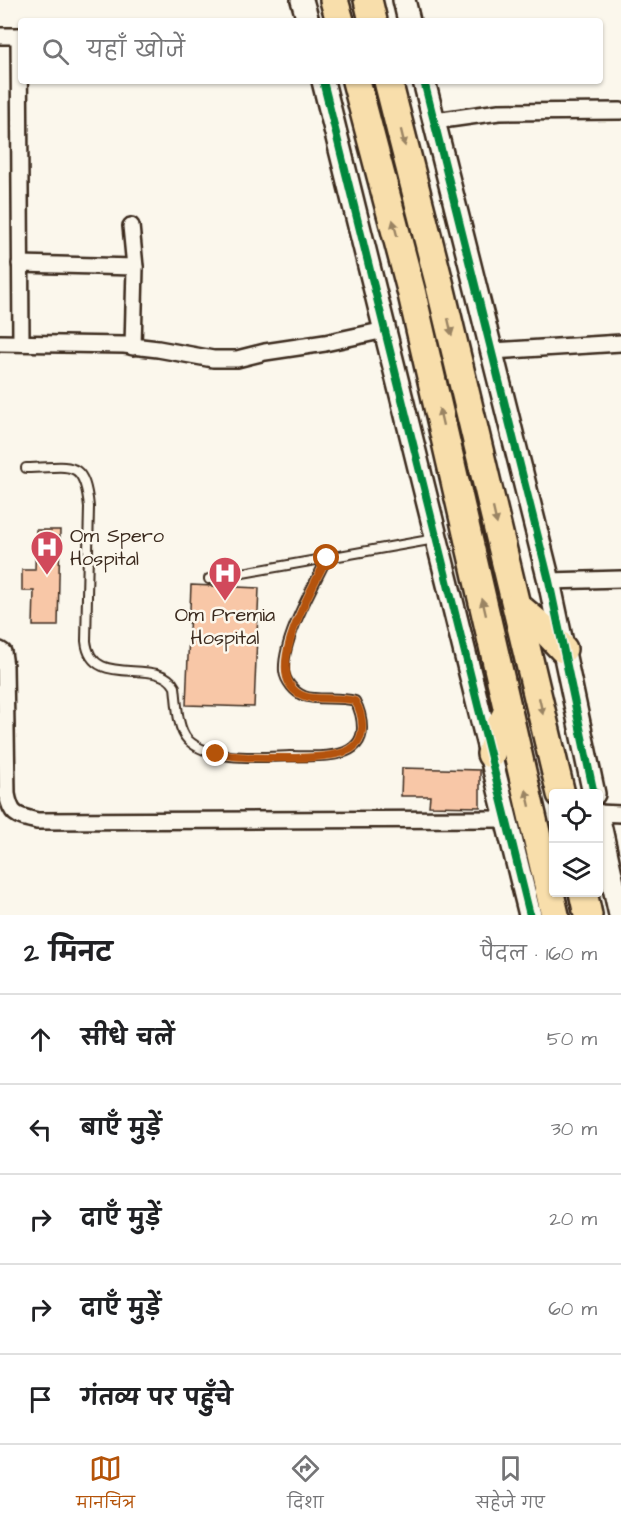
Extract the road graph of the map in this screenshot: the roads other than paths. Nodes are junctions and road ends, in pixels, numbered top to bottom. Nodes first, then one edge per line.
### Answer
1 (302, 0) edge
2 (334, 0) edge
3 (368, 0) edge
4 (404, 0) edge
5 (307, 18) edge
6 (339, 18) edge
7 (372, 18) edge
8 (408, 18) edge
9 (0, 36) edge
10 (18, 36) edge
11 (20, 84) edge
12 (324, 84) edge
13 (357, 84) edge
14 (389, 84) edge
15 (425, 84) edge
16 (621, 111) edge
17 (435, 121) junction
18 (131, 226) dead end
19 (20, 264) junction
20 (135, 267) junction
21 (385, 330) junction
22 (0, 343) edge
23 (21, 343) junction
24 (621, 343) edge
25 (133, 346) junction
26 (492, 351) junction
27 (27, 468) dead end
28 (437, 538) junction
29 (327, 558) junction
30 (209, 579) dead end
31 (621, 579) edge
32 (549, 581) junction
33 (517, 606) junction
34 (564, 649) junction
35 (0, 650) edge
36 (508, 711) junction
37 (491, 754) junction
38 (560, 789) edge
39 (593, 789) edge
40 (603, 814) edge
41 (621, 814) edge
42 (507, 819) junction
43 (603, 837) edge
44 (584, 897) edge
45 (530, 915) edge
46 (555, 915) edge
47 (588, 915) edge
48 (620, 915) edge

1 - 5 street
2 - 6 highway
3 - 7 highway
4 - 8 street
9 - 10 street
11 - 19 street
12 - 21 street
36 -> 13 highway
14 -> 33 highway
15 - 17 street
16 - 17 street
17 - 26 street
18 - 20 street
19 - 20 street
19 - 23 street
20 - 25 street
21 - 25 street
21 - 28 street
22 - 23 street
23 - 25 street
24 - 26 street
26 - 32 street
27 - 29 lane
28 - 29 lane
28 - 37 street
29 - 30 lane
31 - 32 street
32 - 34 street
33 - 34 highway
33 -> 38 highway
34 - 39 street
35 - 42 street
36 - 37 highway
46 -> 36 highway
37 - 42 street
40 - 41 street
42 - 45 street
43 - 48 street
44 - 47 highway

